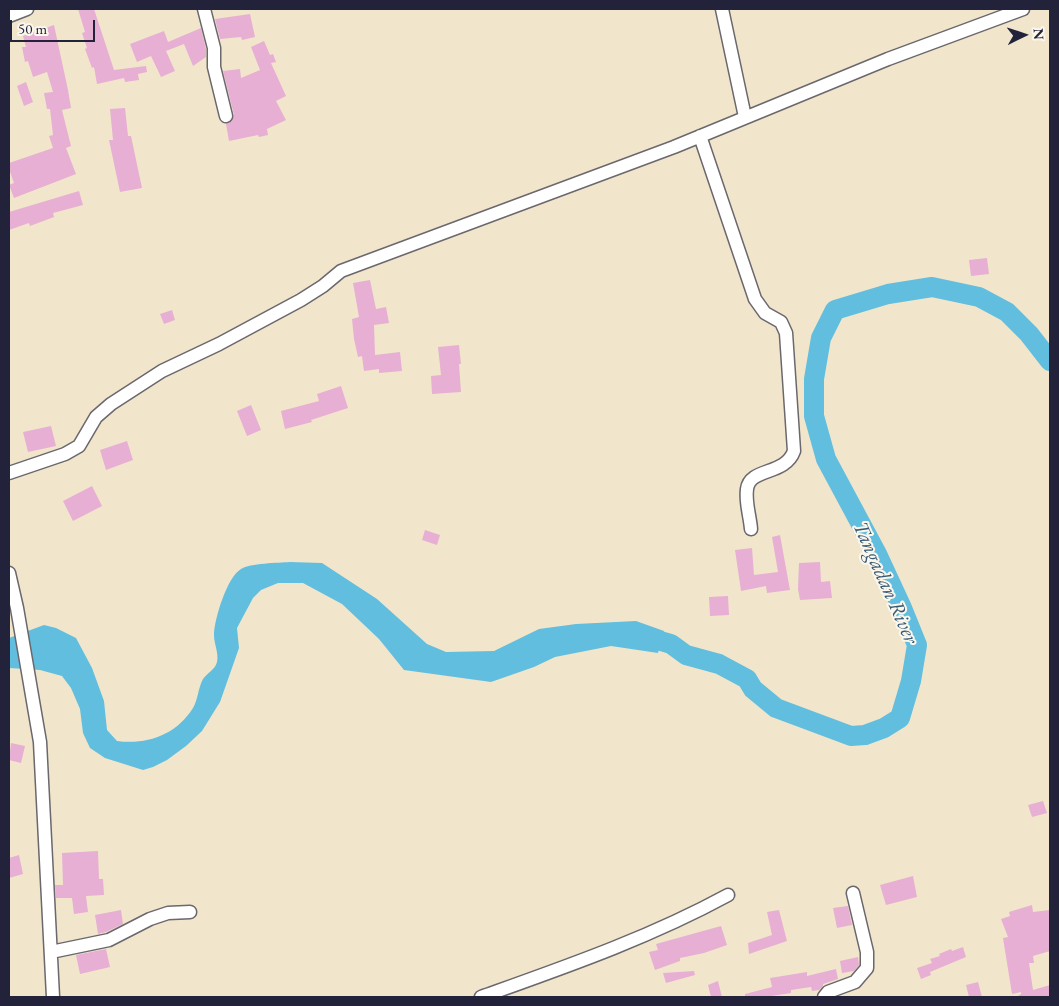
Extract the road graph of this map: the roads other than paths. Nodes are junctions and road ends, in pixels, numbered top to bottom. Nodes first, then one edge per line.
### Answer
1 (27, 9) edge
2 (204, 9) edge
3 (722, 9) edge
4 (1022, 9) edge
5 (9, 16) edge
6 (226, 116) dead end
7 (745, 117) junction
8 (700, 136) junction
9 (9, 473) edge
10 (752, 529) dead end
11 (9, 573) edge
12 (853, 893) dead end
13 (728, 895) dead end
14 (190, 912) dead end
15 (51, 952) junction
16 (53, 997) edge
17 (481, 997) edge
18 (824, 997) edge

1 - 5 street
2 - 6 street
3 - 7 street
4 - 7 street
7 - 8 street
8 - 9 street
8 - 10 street
11 - 15 street
12 - 18 street
13 - 17 street
14 - 15 street
15 - 16 street

